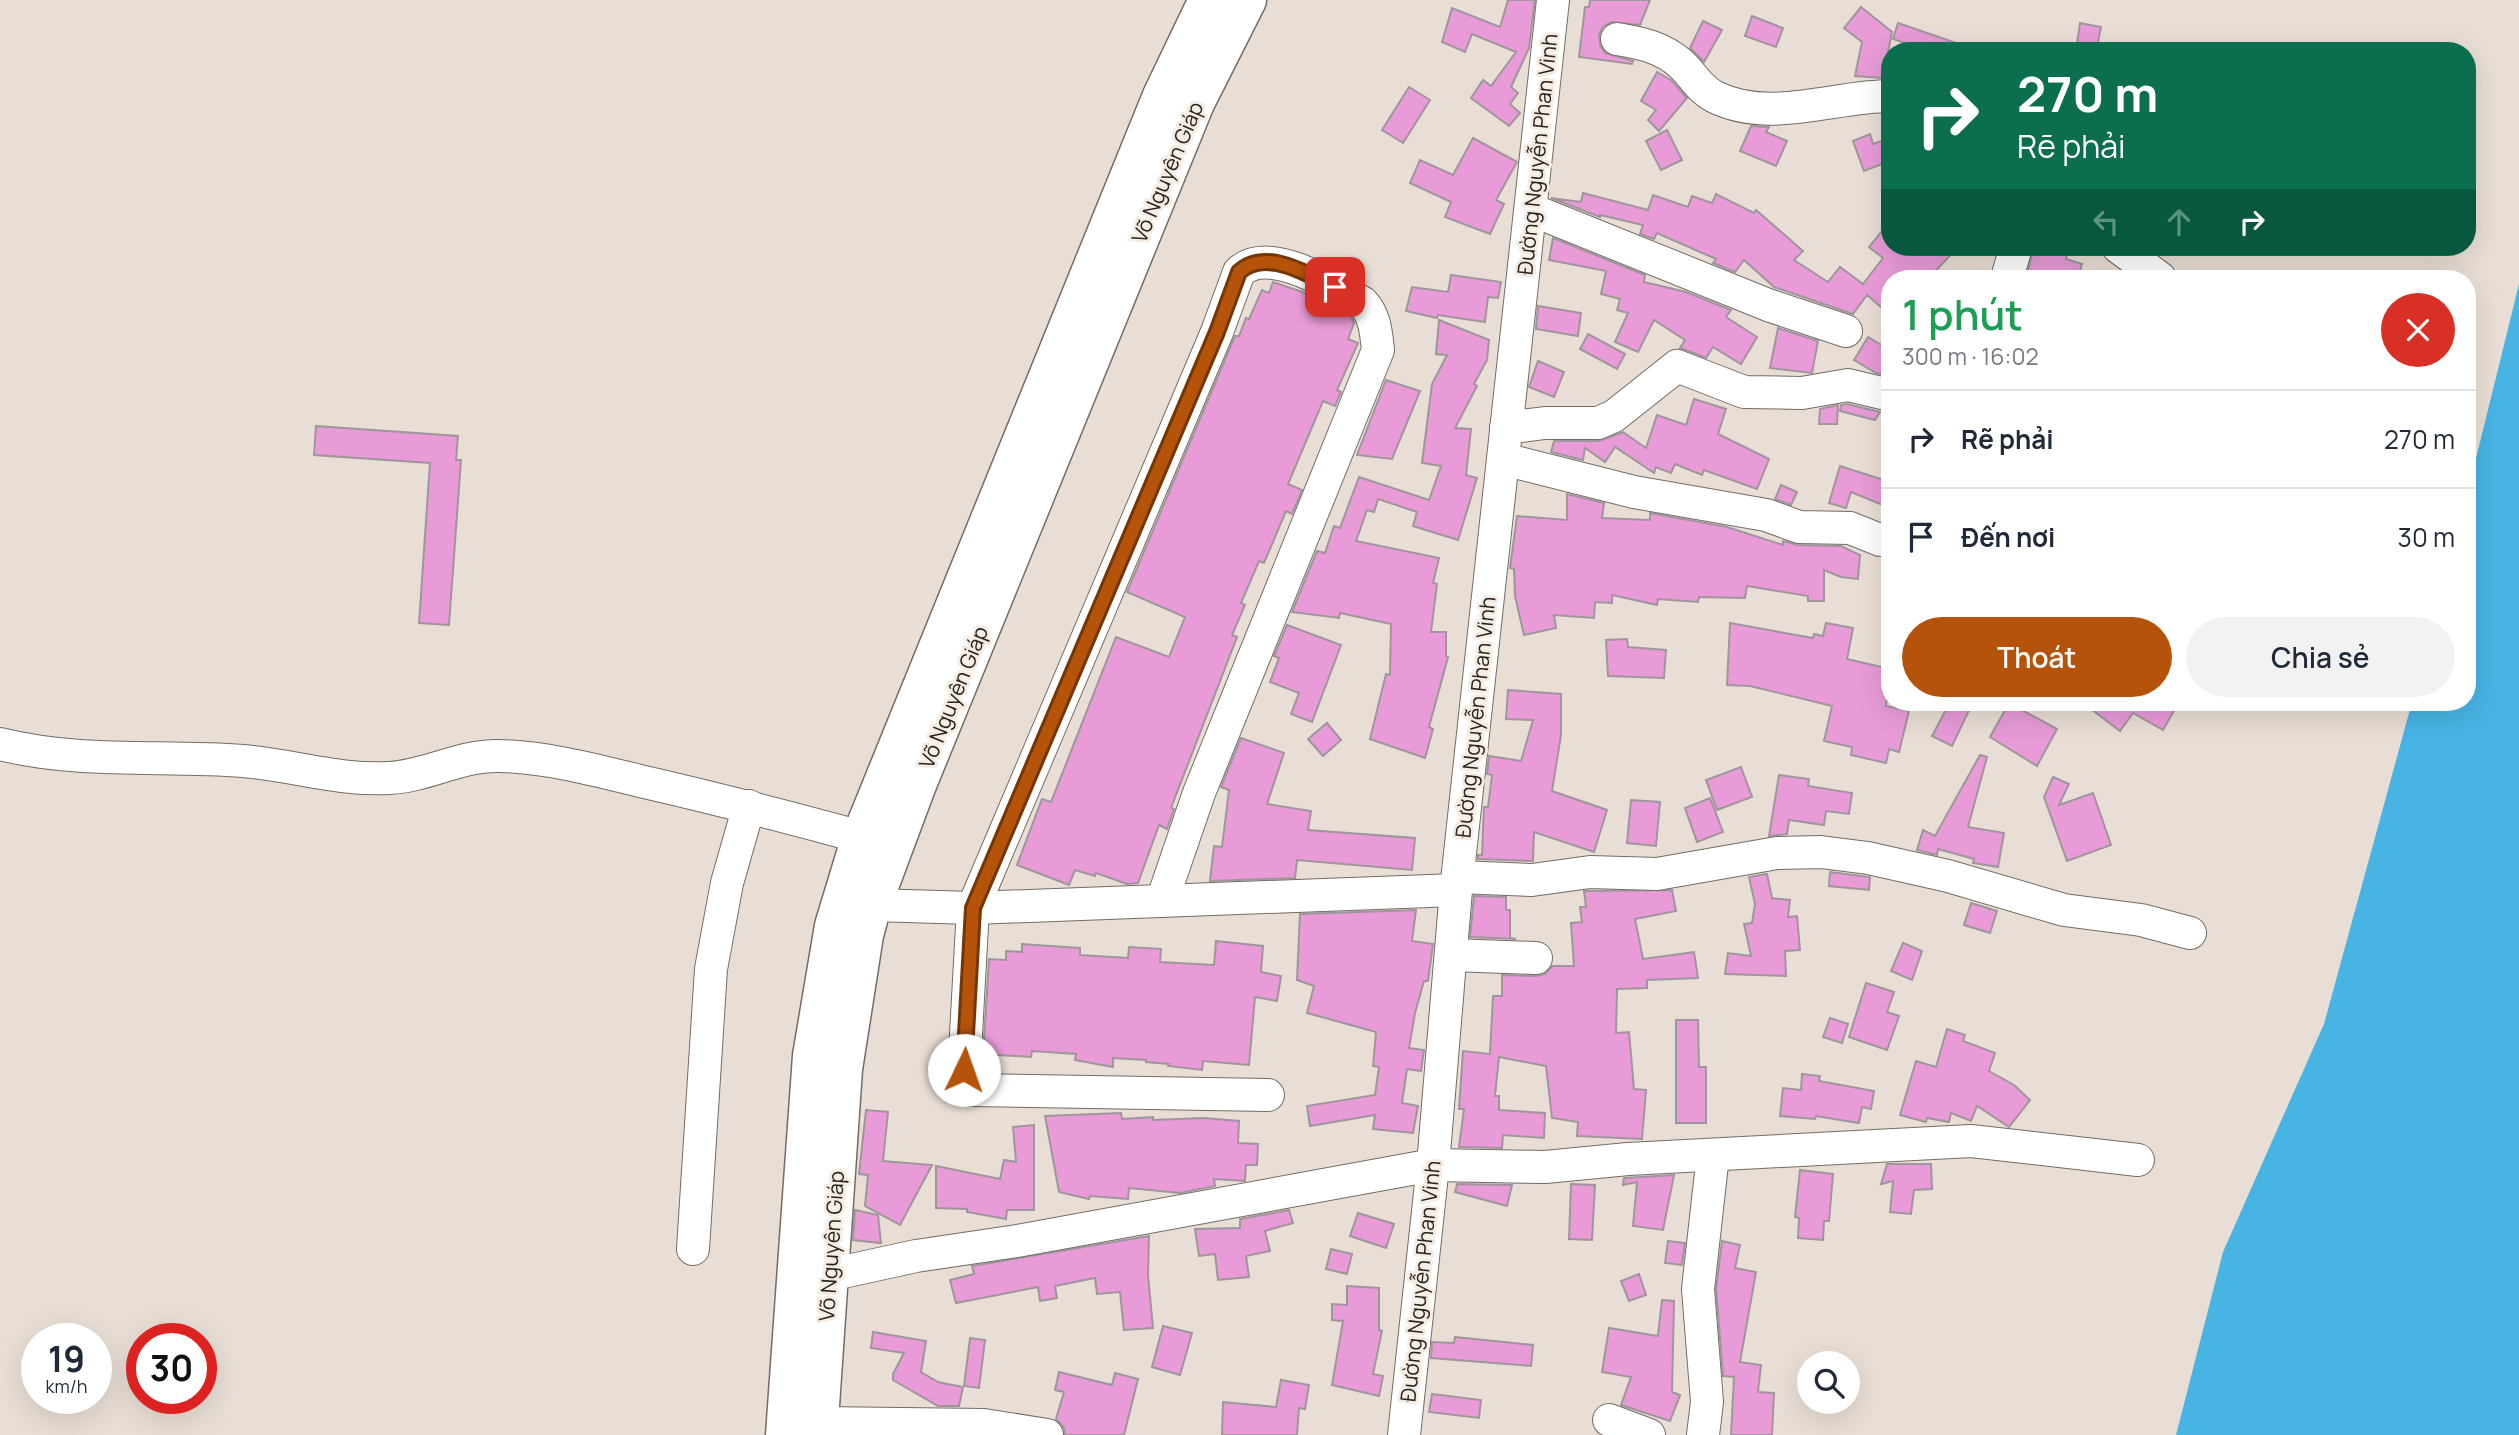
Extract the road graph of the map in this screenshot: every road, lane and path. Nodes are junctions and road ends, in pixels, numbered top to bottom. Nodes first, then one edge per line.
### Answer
1 (1208, 0) edge
2 (1247, 0) edge
3 (1553, 0) edge
4 (1617, 40) dead end
5 (1881, 97) edge
6 (1532, 210) junction
7 (2130, 256) edge
8 (2149, 270) edge
9 (1846, 331) dead end
10 (1881, 394) edge
11 (1506, 428) junction
12 (1503, 460) junction
13 (1881, 540) edge
14 (0, 744) edge
15 (749, 806) junction
16 (861, 837) junction
17 (1457, 883) junction
18 (857, 901) junction
19 (1162, 901) junction
20 (973, 908) junction
21 (2190, 933) dead end
22 (1451, 955) junction
23 (1536, 958) dead end
24 (1268, 1094) dead end
25 (1713, 1155) junction
26 (2138, 1160) dead end
27 (1433, 1165) junction
28 (693, 1250) dead end
29 (829, 1275) junction
30 (1609, 1420) dead end
31 (807, 1431) edge
32 (1046, 1435) edge
33 (1404, 1435) edge
34 (1649, 1435) edge
35 (1703, 1435) edge

1 - 16 main road, Võ Nguyên Giáp
2 - 18 main road, Võ Nguyên Giáp
3 - 6 street, Đường Nguyễn Phan Vinh
4 - 5 street
6 - 9 street
6 - 11 street, Đường Nguyễn Phan Vinh
7 - 8 street
10 - 11 street
11 - 12 street, Đường Nguyễn Phan Vinh
12 - 13 street
12 - 17 street, Đường Nguyễn Phan Vinh
14 - 15 street
15 - 16 street
15 - 28 street
16 - 18 main road, Võ Nguyên Giáp
17 - 19 street
17 - 21 street
17 - 22 street, Đường Nguyễn Phan Vinh
18 - 20 street
18 - 29 main road, Võ Nguyên Giáp
18 - 31 main road, Võ Nguyên Giáp
19 - 20 street
19 - 20 street
20 - 24 street
22 - 23 street
22 - 27 street, Đường Nguyễn Phan Vinh
25 - 26 street
25 - 27 street
25 - 35 street
27 - 29 street
27 - 33 street, Đường Nguyễn Phan Vinh
29 - 31 main road, Võ Nguyên Giáp
30 - 34 street
31 - 32 street

